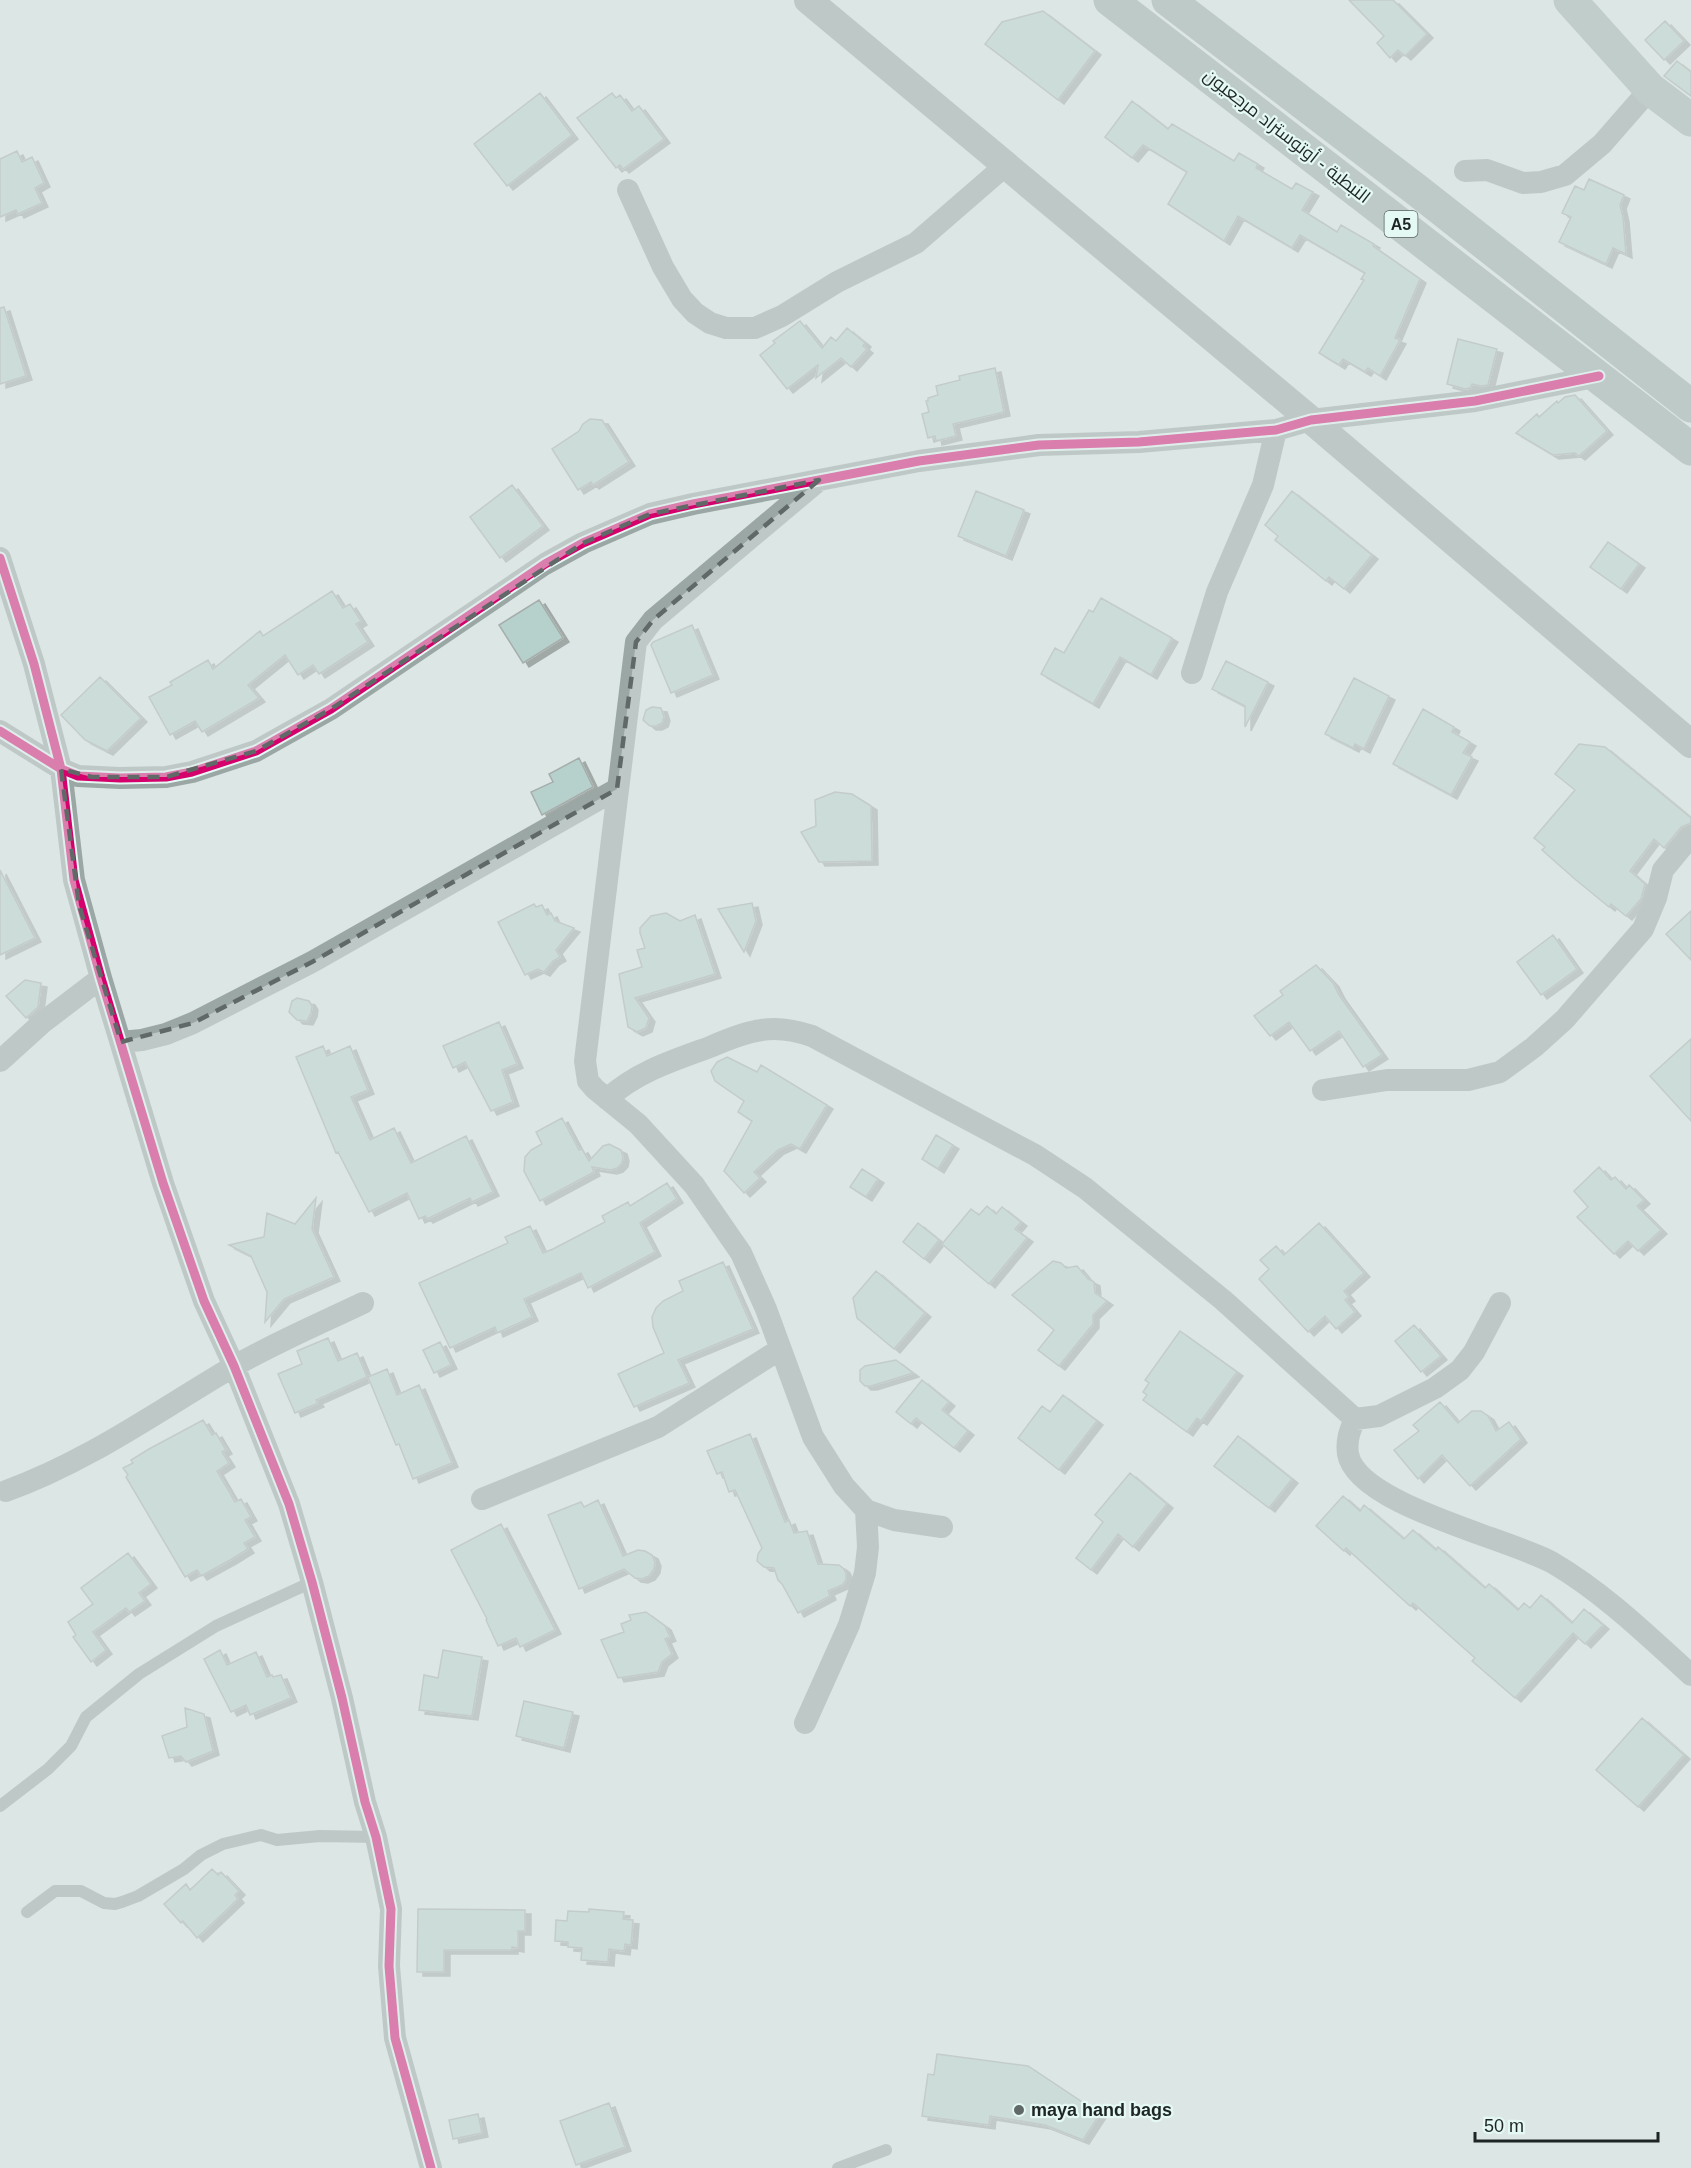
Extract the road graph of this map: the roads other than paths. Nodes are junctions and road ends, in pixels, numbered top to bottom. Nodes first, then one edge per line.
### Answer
1 (808, 0) edge
2 (1110, 0) edge
3 (1168, 0) edge
4 (1570, 0) edge
5 (1650, 89) junction
6 (1691, 120) edge
7 (1006, 165) junction
8 (1465, 171) dead end
9 (628, 190) dead end
10 (1599, 376) junction
11 (1683, 395) edge
12 (1311, 420) junction
13 (1276, 430) junction
14 (1691, 449) edge
15 (819, 480) junction
16 (0, 558) edge
17 (1192, 673) dead end
18 (0, 731) edge
19 (1691, 744) edge
20 (61, 769) junction
21 (617, 789) junction
22 (1691, 836) edge
23 (100, 978) junction
24 (121, 1042) junction
25 (0, 1061) edge
26 (1323, 1090) dead end
27 (607, 1099) junction
28 (363, 1303) dead end
29 (1500, 1303) dead end
30 (779, 1350) junction
31 (234, 1366) junction
32 (1354, 1419) junction
33 (6, 1491) dead end
34 (482, 1499) dead end
35 (866, 1510) junction
36 (942, 1527) dead end
37 (312, 1582) junction
38 (1691, 1675) edge
39 (805, 1723) dead end
40 (0, 1806) edge
41 (376, 1837) junction
42 (27, 1912) dead end
43 (886, 2150) dead end
44 (431, 2168) edge
45 (838, 2168) edge

1 - 7 street
2 - 10 highway, النبطية - أوتوستراد مرجعيون / A5
3 - 11 highway, النبطية - أوتوستراد مرجعيون / A5
4 - 5 main road
5 - 6 main road
5 - 8 street
7 - 9 street
7 - 12 street
10 - 12 street
10 - 14 highway, النبطية - أوتوستراد مرجعيون / A5
12 - 13 street
12 - 19 street
13 - 15 street
13 - 17 street
15 - 20 street
15 - 21 street
16 - 20 street
18 - 20 street
20 - 23 street
21 - 24 street
21 - 27 street
22 - 26 street
23 - 24 street
23 - 25 street
24 - 31 street
27 - 30 street
27 - 32 street
28 - 31 street
29 - 32 street
30 - 34 street
30 - 35 street
31 - 33 street
31 - 37 street
32 - 38 street
35 - 36 street
35 - 39 street
37 - 40 lane
37 - 41 street
41 - 42 lane
41 - 44 street
43 - 45 lane

